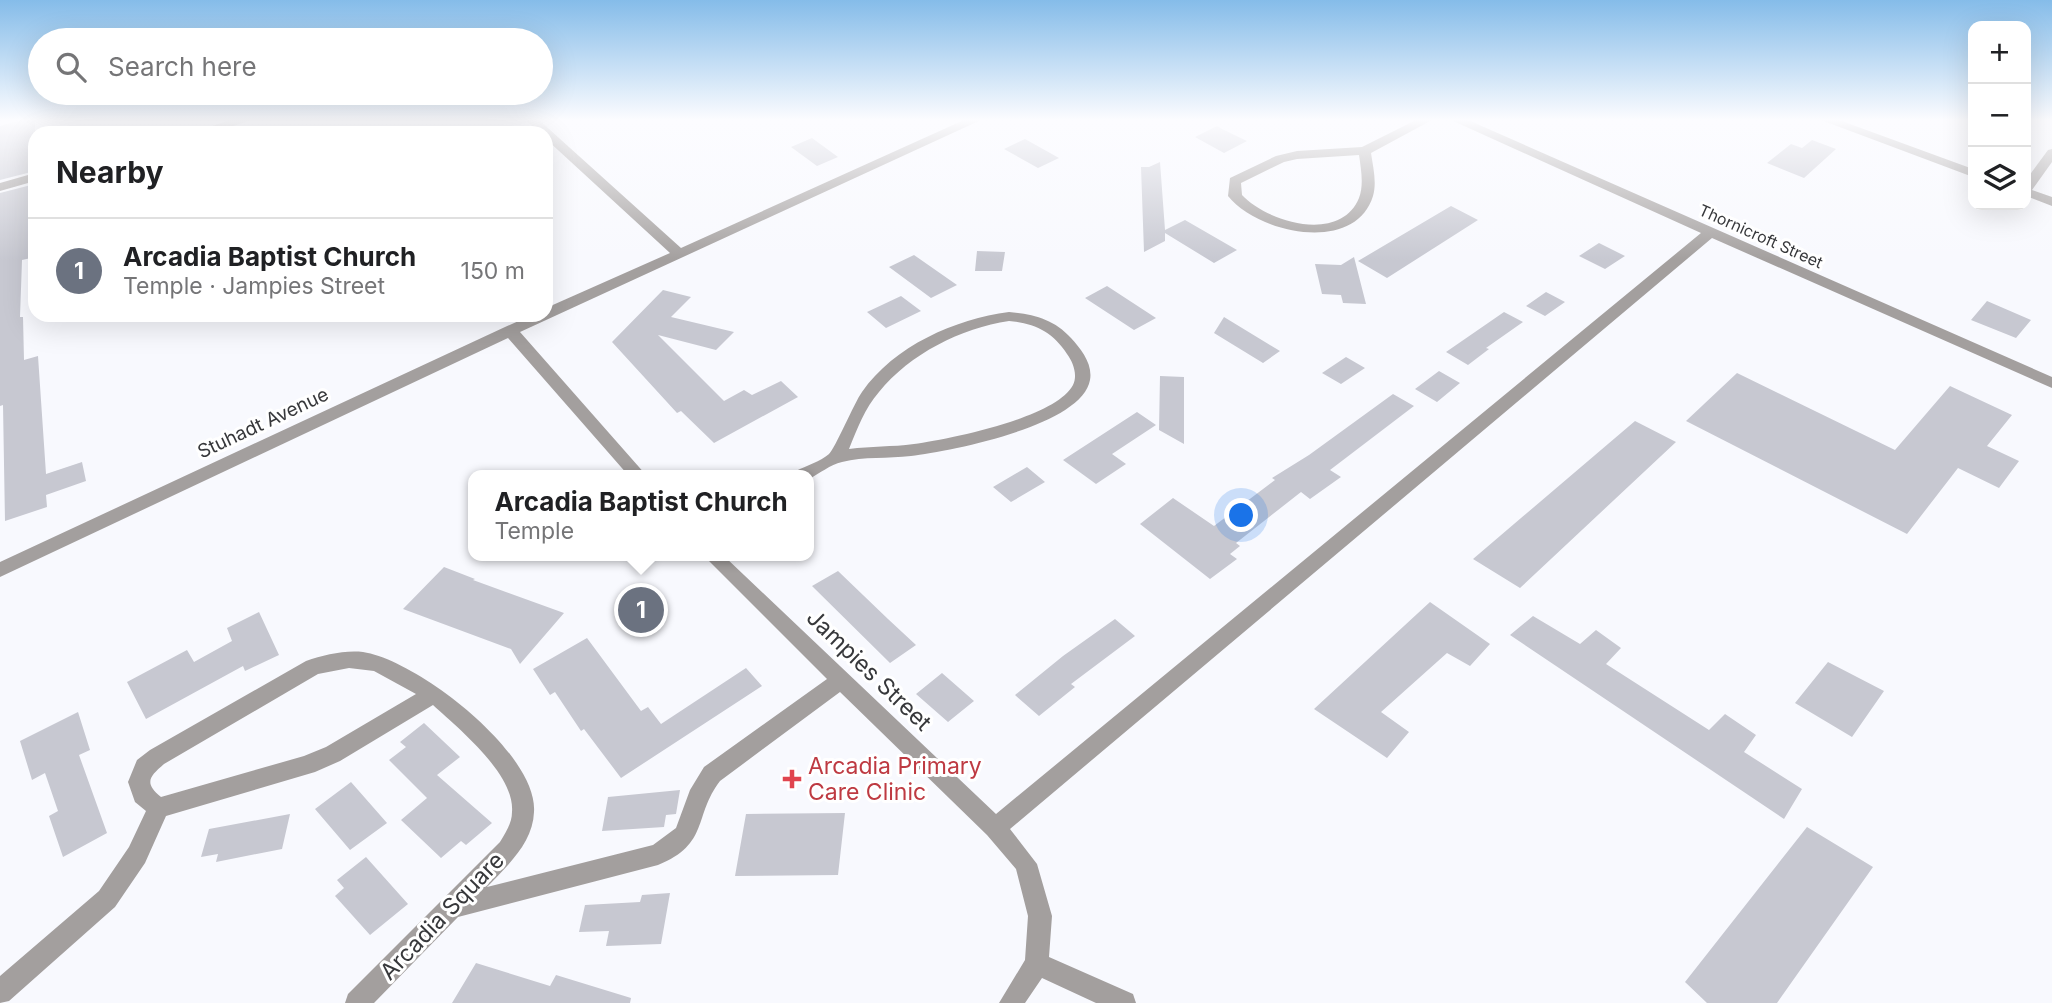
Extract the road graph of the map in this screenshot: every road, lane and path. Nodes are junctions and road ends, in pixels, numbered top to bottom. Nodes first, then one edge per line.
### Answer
1 (584, 167) edge
2 (872, 167) edge
3 (1264, 167) edge
4 (1366, 167) edge
5 (1561, 167) edge
6 (2043, 167) edge
7 (28, 179) edge
8 (2031, 184) edge
9 (0, 187) edge
10 (2031, 193) edge
11 (2052, 202) edge
12 (1709, 233) junction
13 (680, 254) junction
14 (553, 310) edge
15 (528, 322) edge
16 (510, 330) junction
17 (2052, 383) edge
18 (837, 457) junction
19 (634, 470) edge
20 (812, 470) edge
21 (718, 561) edge
22 (0, 570) edge
23 (841, 680) junction
24 (434, 694) junction
25 (158, 808) junction
26 (995, 828) junction
27 (451, 907) junction
28 (1037, 964) junction
29 (0, 992) edge
30 (357, 1003) edge
31 (1011, 1003) edge
32 (1124, 1003) edge

1 - 13 street
2 - 13 street, Stuhadt Avenue
3 - 4 street
5 - 12 street, Thornicroft Street
6 - 8 street
7 - 9 street
10 - 11 street
12 - 17 street, Thornicroft Street
12 - 26 street
13 - 14 street, Stuhadt Avenue
15 - 16 street, Stuhadt Avenue
16 - 19 street
16 - 22 street, Stuhadt Avenue
18 - 18 street
18 - 20 street
21 - 23 street, Jampies Street
23 - 26 street, Jampies Street
23 - 27 street
24 - 25 street
24 - 25 street, Arcadia Square
24 - 27 street, Arcadia Square
25 - 29 street
26 - 28 street, Jampies Street
27 - 30 street, Arcadia Square
28 - 31 street
28 - 32 street

